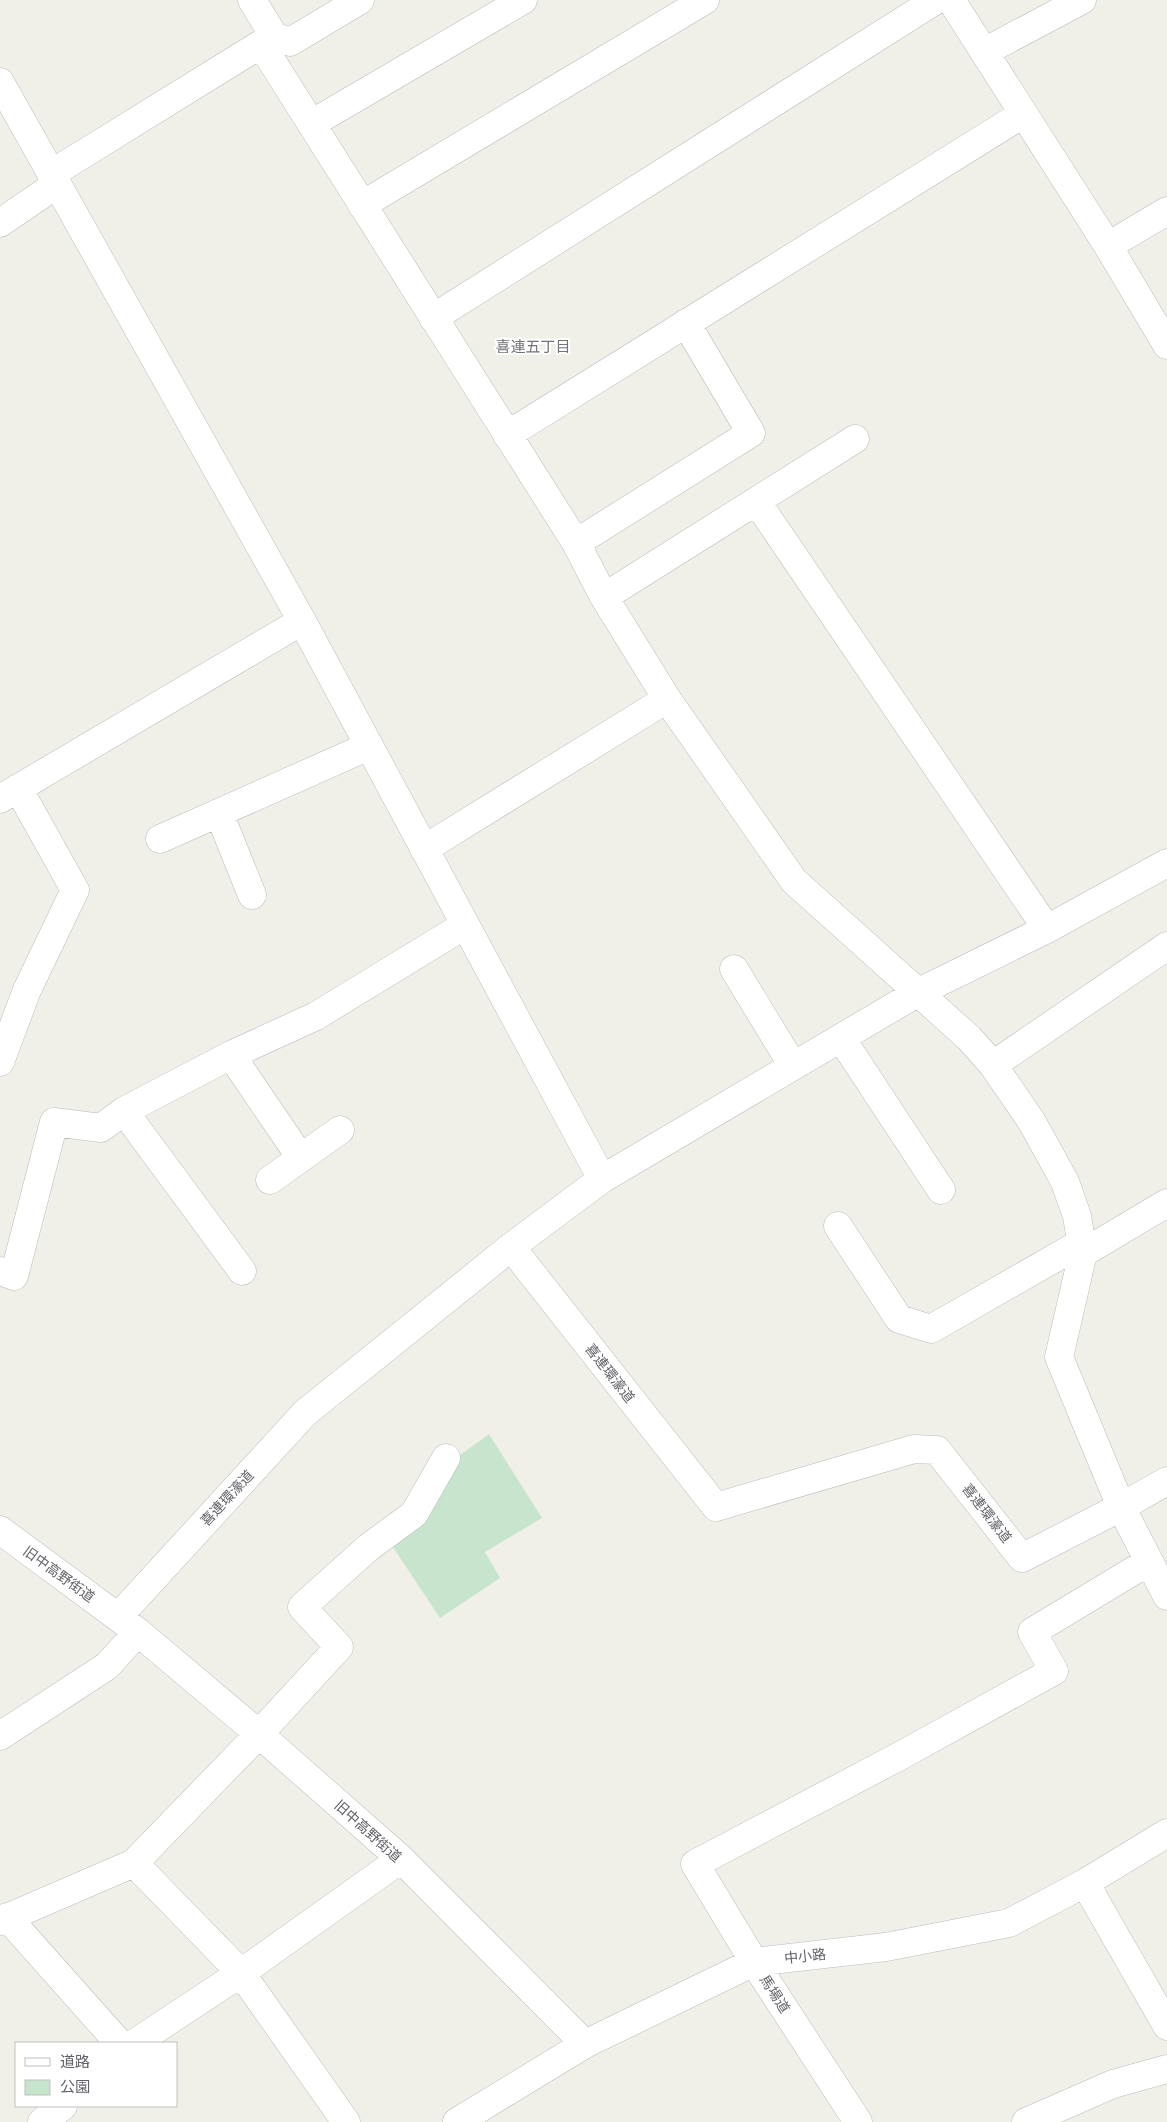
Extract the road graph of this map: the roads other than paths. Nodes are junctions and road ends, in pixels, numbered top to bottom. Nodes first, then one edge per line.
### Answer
1 (252, 0) edge
2 (360, 0) edge
3 (523, 0) edge
4 (705, 0) edge
5 (936, 0) edge
6 (951, 0) edge
7 (1082, 0) edge
8 (268, 40) junction
9 (984, 52) junction
10 (0, 82) edge
11 (1023, 114) junction
12 (311, 124) junction
13 (54, 179) junction
14 (362, 205) junction
15 (1167, 211) edge
16 (0, 223) edge
17 (1108, 246) junction
18 (433, 318) junction
19 (686, 323) junction
20 (1167, 345) edge
21 (507, 435) junction
22 (855, 439) dead end
23 (757, 502) junction
24 (576, 543) junction
25 (604, 597) junction
26 (302, 621) junction
27 (667, 699) junction
28 (369, 746) junction
29 (9, 793) edge
30 (219, 813) junction
31 (160, 839) dead end
32 (424, 849) junction
33 (1167, 863) edge
34 (252, 896) dead end
35 (465, 925) junction
36 (1047, 929) junction
37 (1167, 946) edge
38 (734, 969) dead end
39 (917, 993) junction
40 (841, 1038) junction
41 (231, 1055) junction
42 (0, 1062) edge
43 (994, 1065) junction
44 (792, 1066) junction
45 (124, 1111) junction
46 (340, 1130) dead end
47 (301, 1158) junction
48 (602, 1179) junction
49 (270, 1180) dead end
50 (942, 1190) dead end
51 (1167, 1203) edge
52 (838, 1226) dead end
53 (512, 1247) junction
54 (1082, 1248) junction
55 (0, 1271) edge
56 (242, 1271) dead end
57 (446, 1458) dead end
58 (1167, 1481) edge
59 (1121, 1508) junction
60 (0, 1530) edge
61 (1148, 1562) junction
62 (1167, 1596) edge
63 (128, 1624) junction
64 (259, 1734) junction
65 (0, 1736) edge
66 (1167, 1833) edge
67 (401, 1859) junction
68 (134, 1863) junction
69 (1084, 1883) junction
70 (4, 1919) edge
71 (754, 1962) junction
72 (241, 1972) junction
73 (1167, 2026) edge
74 (117, 2042) edge
75 (136, 2042) edge
76 (585, 2044) junction
77 (1167, 2069) edge
78 (62, 2107) edge
79 (42, 2122) edge
80 (346, 2122) edge
81 (458, 2122) edge
82 (858, 2122) edge
83 (1026, 2122) edge

1 - 8 street
2 - 8 street
3 - 12 street
4 - 14 street
5 - 18 street
6 - 9 street
7 - 9 street
8 - 12 street
8 - 13 street
9 - 11 street
10 - 13 street
11 - 17 street
11 - 19 street
12 - 14 street
13 - 16 street
13 - 26 street
14 - 18 street
15 - 17 street
17 - 20 street
18 - 21 street
19 - 21 street
19 - 24 street
21 - 24 street
22 - 23 street
23 - 25 street
23 - 36 street
24 - 25 street
25 - 27 street
26 - 28 street
26 - 29 street
27 - 32 street
27 - 39 street
28 - 30 street
28 - 32 street
29 - 42 street
30 - 31 street
30 - 34 street
32 - 35 street
33 - 36 street
35 - 41 street
35 - 48 street
36 - 39 street
37 - 43 street
38 - 44 street
39 - 40 street
39 - 43 street
40 - 44 street
40 - 50 street
41 - 45 street
41 - 47 street
43 - 54 street
44 - 48 street
45 - 55 street
45 - 56 street
46 - 47 street
47 - 49 street
48 - 53 street
51 - 54 street
52 - 54 street
53 - 59 street, 喜連環濠道
53 - 63 street, 喜連環濠道
54 - 59 street
57 - 64 street
58 - 59 street, 喜連環濠道
59 - 61 street
60 - 63 street, 旧中高野街道
61 - 62 street
61 - 71 street, 馬場道
63 - 64 street, 旧中高野街道
63 - 65 street, 喜連環濠道
64 - 67 street, 旧中高野街道
64 - 68 street
66 - 69 street, 中小路
67 - 72 street
67 - 76 street, 旧中高野街道
68 - 70 street
68 - 72 street
69 - 71 street, 中小路
69 - 73 street
70 - 74 street
71 - 76 street, 中小路
71 - 82 street, 馬場道
72 - 75 street
72 - 80 street
76 - 81 street, 中小路
77 - 83 street
78 - 79 street

